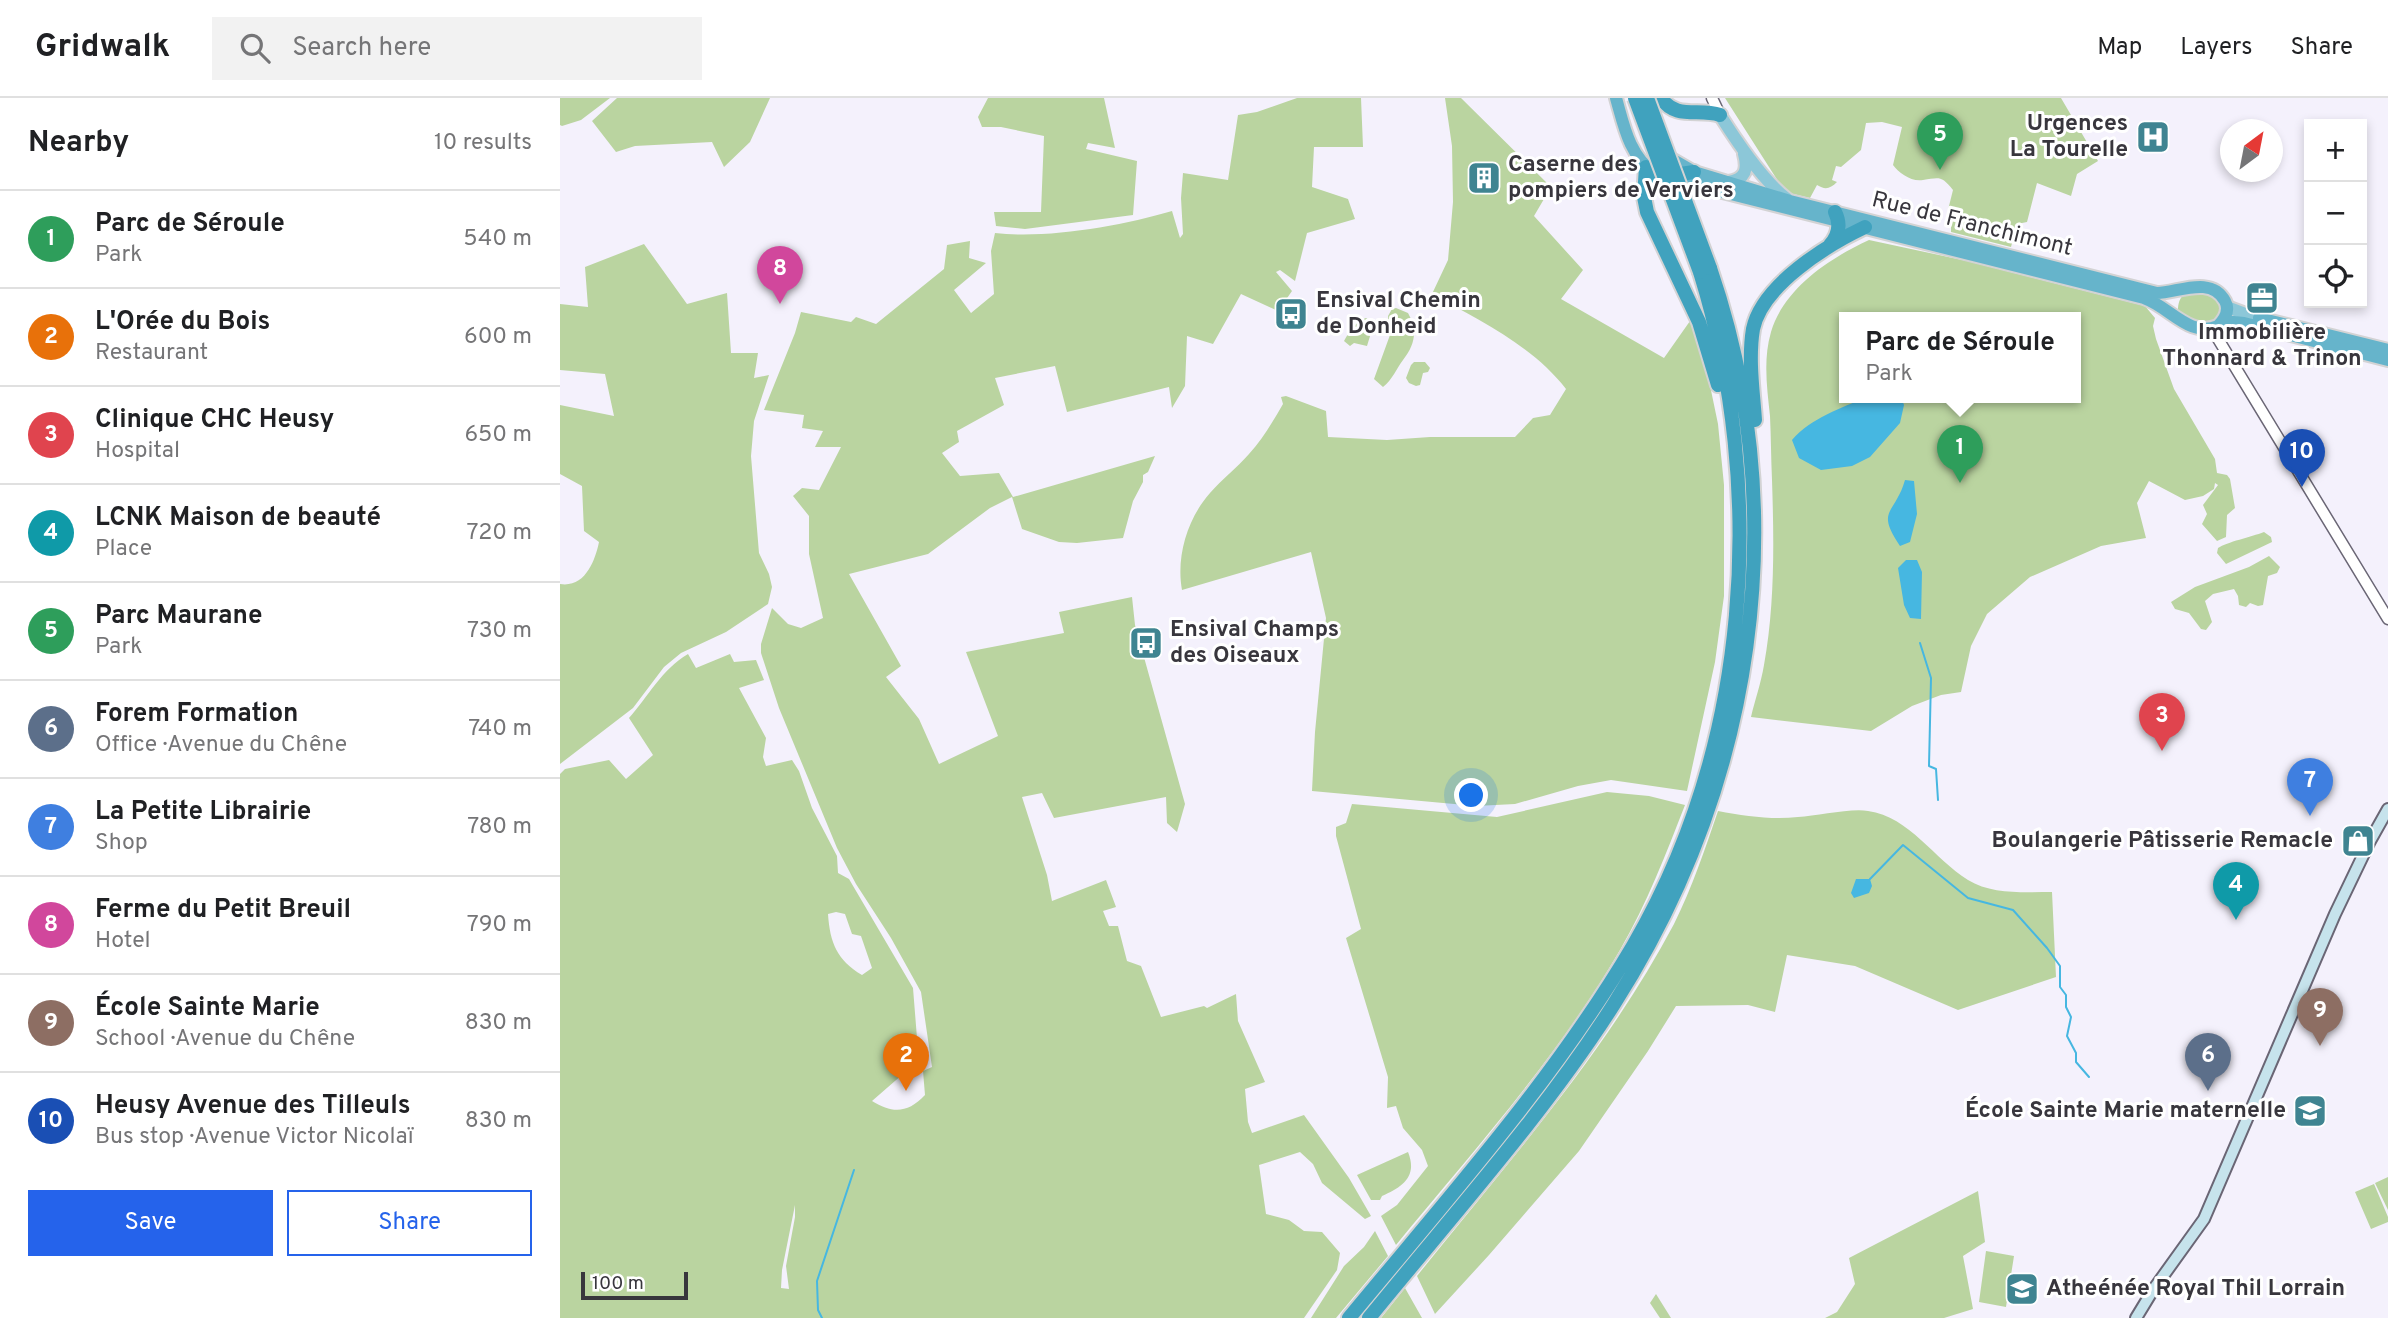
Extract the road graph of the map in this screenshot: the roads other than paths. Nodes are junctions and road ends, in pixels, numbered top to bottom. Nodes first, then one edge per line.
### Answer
1 (1616, 98) edge
2 (1637, 98) edge
3 (1647, 98) edge
4 (1661, 98) edge
5 (1706, 98) edge
6 (1712, 98) edge
7 (1693, 112) junction
8 (1720, 115) junction
9 (1742, 147) junction
10 (1754, 164) junction
11 (1652, 171) junction
12 (1694, 172) junction
13 (1729, 182) junction
14 (1753, 189) junction
15 (1737, 195) junction
16 (1790, 201) junction
17 (1837, 216) junction
18 (1865, 227) junction
19 (1824, 251) junction
20 (1705, 270) junction
21 (2181, 289) junction
22 (2227, 307) junction
23 (2174, 314) junction
24 (2250, 316) joint
25 (2223, 321) junction
26 (2212, 329) junction
27 (2388, 350) edge
28 (2388, 360) edge
29 (2388, 619) edge
30 (1735, 716) junction
31 (1699, 794) junction
32 (2388, 809) edge
33 (1349, 1318) edge
34 (1369, 1318) edge
35 (2136, 1318) edge

1 - 11 highway
2 - 12 highway, Rue de Franchimont
2 - 20 highway, bridge
3 - 20 highway, bridge
4 - 7 highway
5 - 7 highway
6 - 8 street
7 - 8 highway
8 - 9 main road
9 - 10 main road
9 - 13 main road
10 - 14 main road
10 - 16 main road
11 - 12 highway
11 - 15 highway, Rue de Franchimont
11 - 31 highway
12 - 13 highway, Rue de Franchimont
13 - 14 highway, Rue de Franchimont
14 - 15 main road
14 - 16 highway, Rue de Franchimont
15 - 17 highway, Rue de Franchimont
16 - 17 highway, Rue de Franchimont
17 - 18 highway, Rue de Franchimont
17 - 19 highway
17 - 21 highway, Rue de Franchimont
18 - 19 highway
18 - 23 highway, Rue de Franchimont
19 - 30 highway
20 - 30 highway
20 - 31 highway
21 - 22 highway
21 - 23 highway
22 - 24 main road
22 - 25 highway
23 - 26 highway
24 - 27 highway
25 - 26 highway
25 - 28 highway
26 - 29 street
30 - 34 highway
31 - 33 highway
32 - 35 main road

